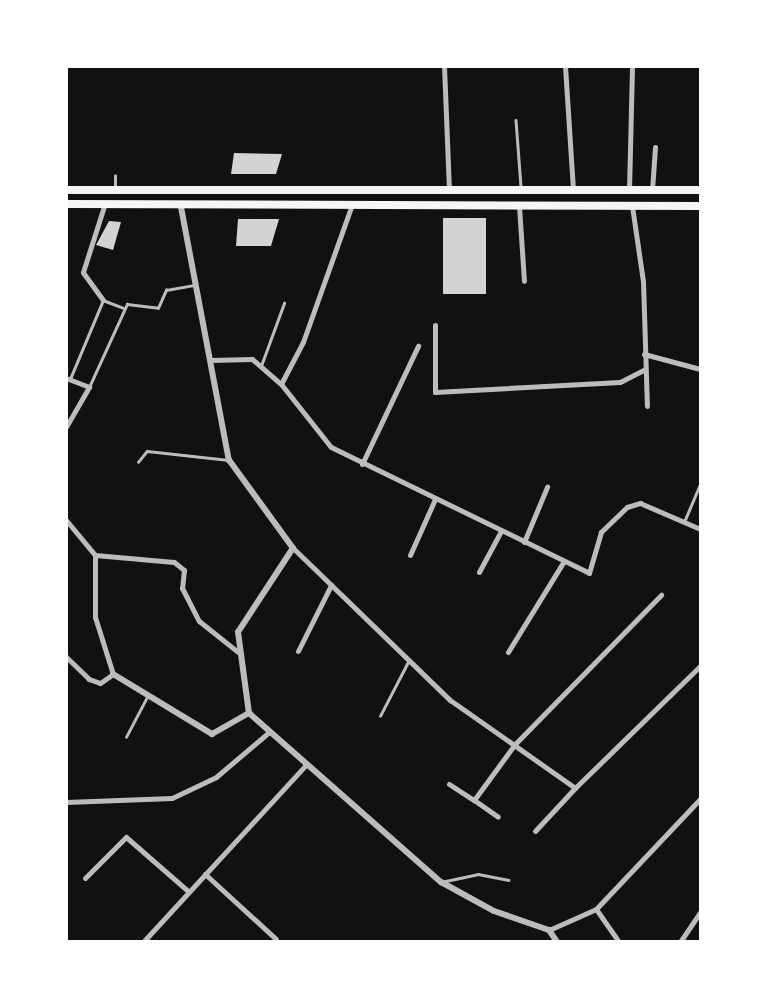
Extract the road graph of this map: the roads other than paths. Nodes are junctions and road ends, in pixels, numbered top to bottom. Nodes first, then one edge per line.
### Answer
1 (444, 66) edge
2 (565, 66) edge
3 (632, 66) edge
4 (516, 120) dead end
5 (655, 147) dead end
6 (115, 176) dead end
7 (449, 190) junction
8 (521, 190) junction
9 (573, 190) junction
10 (629, 190) junction
11 (652, 190) junction
12 (701, 190) edge
13 (66, 191) edge
14 (115, 192) junction
15 (66, 204) edge
16 (104, 206) junction
17 (115, 206) junction
18 (519, 206) junction
19 (632, 206) junction
20 (701, 206) edge
21 (181, 207) junction
22 (351, 207) junction
23 (523, 281) dead end
24 (195, 285) junction
25 (103, 300) junction
26 (284, 303) dead end
27 (124, 308) junction
28 (435, 325) dead end
29 (418, 346) dead end
30 (644, 354) junction
31 (210, 360) junction
32 (261, 366) junction
33 (645, 369) junction
34 (701, 369) edge
35 (68, 379) edge
36 (281, 384) junction
37 (89, 387) junction
38 (647, 406) dead end
39 (66, 427) edge
40 (229, 460) junction
41 (138, 462) dead end
42 (362, 464) junction
43 (699, 486) edge
44 (547, 487) dead end
45 (435, 499) junction
46 (66, 520) edge
47 (684, 522) junction
48 (701, 528) edge
49 (501, 531) junction
50 (524, 542) junction
51 (293, 548) junction
52 (95, 555) junction
53 (410, 555) dead end
54 (564, 561) junction
55 (479, 572) dead end
56 (331, 585) junction
57 (661, 596) dead end
58 (298, 650) dead end
59 (238, 652) junction
60 (508, 652) dead end
61 (66, 657) edge
62 (410, 659) junction
63 (701, 666) edge
64 (113, 674) junction
65 (148, 694) junction
66 (249, 713) junction
67 (380, 716) dead end
68 (268, 732) junction
69 (126, 737) dead end
70 (515, 744) junction
71 (306, 765) junction
72 (449, 784) dead end
73 (575, 788) junction
74 (701, 799) edge
75 (474, 800) junction
76 (66, 802) edge
77 (498, 817) dead end
78 (535, 831) dead end
79 (205, 874) junction
80 (85, 878) dead end
81 (508, 880) dead end
82 (441, 882) junction
83 (188, 891) junction
84 (596, 909) junction
85 (701, 912) edge
86 (549, 930) junction
87 (276, 939) dead end
88 (143, 942) edge
89 (556, 942) edge
90 (620, 942) edge
91 (680, 942) edge

1 - 7 street
2 - 9 street
3 - 10 street
4 - 8 lane
5 - 11 street
6 - 14 lane
7 - 8 main road
7 - 14 main road
8 - 9 main road
9 - 10 main road
10 - 11 main road
11 - 12 main road
13 - 14 main road
14 - 17 main road
15 - 16 main road
16 - 17 main road
16 - 25 street
17 - 21 main road
18 - 19 main road
18 - 22 main road
18 - 23 street
19 - 20 main road
19 - 30 street
21 - 22 main road
21 - 24 street
22 - 36 street
24 - 27 lane
24 - 31 street
25 - 27 lane
25 - 35 lane
26 - 32 lane
27 - 37 lane
28 - 33 street
29 - 42 street
30 - 33 street
30 - 34 street
31 - 32 street
31 - 40 street
32 - 36 street
33 - 38 street
35 - 37 street
36 - 42 street
37 - 39 street
40 - 41 lane
40 - 51 street
42 - 45 street
43 - 47 lane
44 - 50 street
45 - 49 street
45 - 53 street
46 - 52 street
47 - 48 street
47 - 54 street
49 - 50 street
49 - 55 street
50 - 54 street
51 - 56 street
51 - 59 street
52 - 59 street
52 - 64 street
54 - 60 street
56 - 58 street
56 - 62 street
57 - 70 street
59 - 66 street
61 - 64 street
62 - 67 lane
62 - 70 street
63 - 73 street
64 - 65 street
65 - 66 street
65 - 69 lane
66 - 68 street
68 - 71 street
68 - 76 street
70 - 73 street
70 - 75 street
71 - 79 street
71 - 82 street
72 - 75 street
73 - 78 street
74 - 84 street
75 - 77 street
79 - 83 street
79 - 87 street
80 - 83 street
81 - 82 lane
82 - 86 street
83 - 88 street
84 - 86 street
84 - 90 street
85 - 91 street
86 - 89 street

